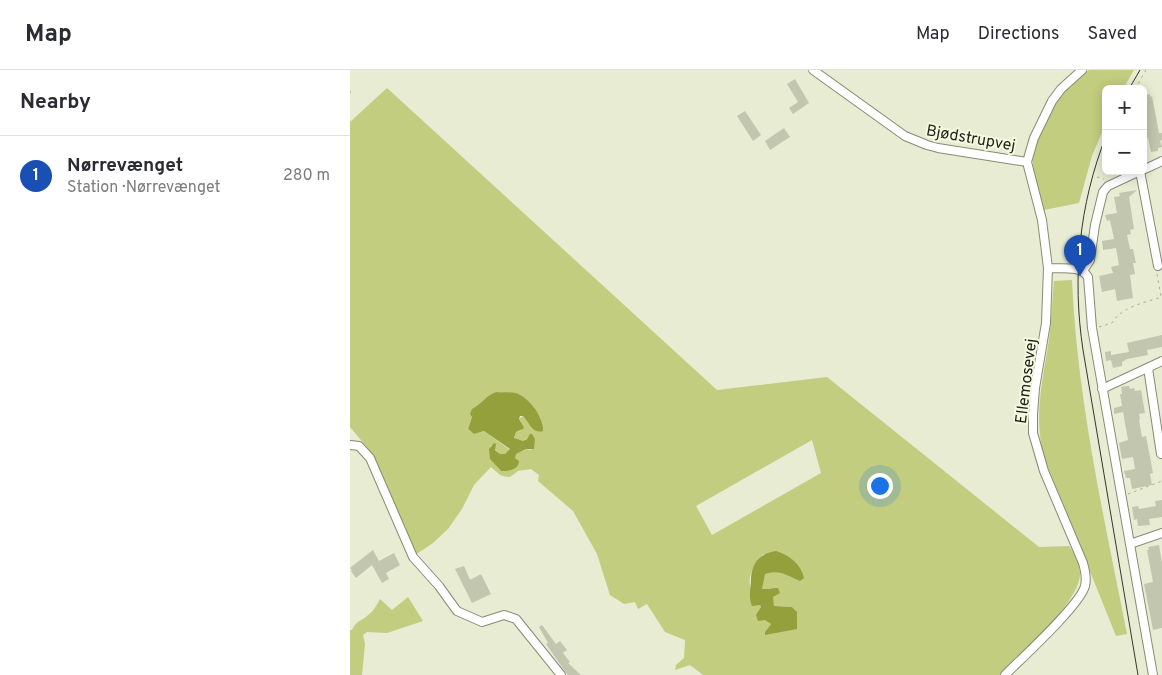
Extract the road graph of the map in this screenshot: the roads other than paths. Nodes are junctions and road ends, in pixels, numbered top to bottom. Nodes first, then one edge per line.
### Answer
1 (813, 70) edge
2 (1082, 70) edge
3 (1162, 161) edge
4 (1026, 162) junction
5 (1147, 168) edge
6 (1132, 175) edge
7 (1142, 175) edge
8 (1158, 266) road end
9 (1048, 268) junction
10 (1084, 271) junction
11 (1162, 361) edge
12 (1148, 368) junction
13 (1102, 389) junction
14 (350, 445) edge
15 (1161, 454) edge
16 (1162, 533) edge
17 (1130, 544) junction
18 (561, 675) edge
19 (1005, 675) edge
20 (1152, 675) edge

1 - 4 street, Bjødstrupvej
2 - 4 street
3 - 5 street
4 - 9 street, Ellemosevej
6 - 10 street
7 - 8 street
9 - 10 street
9 - 19 street, Ellemosevej
10 - 13 street
11 - 12 street
12 - 13 street
12 - 15 street
13 - 17 street
14 - 18 street
16 - 17 street
17 - 20 street

